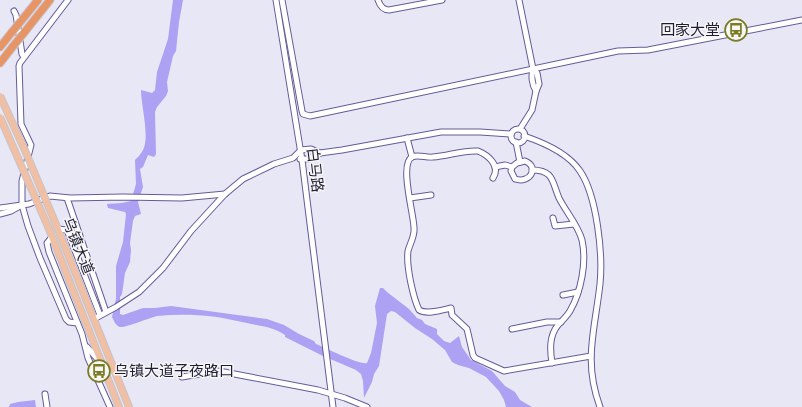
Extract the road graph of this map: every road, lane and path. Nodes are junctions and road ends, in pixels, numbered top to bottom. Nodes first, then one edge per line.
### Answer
1 (38, 0) edge
2 (50, 0) edge
3 (68, 0) edge
4 (276, 0) edge
5 (282, 0) edge
6 (378, 0) edge
7 (442, 0) edge
8 (519, 0) edge
9 (14, 11) dead end
10 (802, 20) edge
11 (0, 47) edge
12 (24, 57) junction
13 (0, 63) edge
14 (533, 69) junction
15 (0, 96) edge
16 (0, 116) edge
17 (520, 129) junction
18 (511, 134) junction
19 (524, 136) junction
20 (407, 138) junction
21 (516, 142) junction
22 (301, 150) junction
23 (320, 153) junction
24 (412, 157) junction
25 (293, 158) junction
26 (302, 160) junction
27 (520, 162) junction
28 (495, 167) junction
29 (512, 167) junction
30 (532, 170) junction
31 (493, 178) dead end
32 (225, 194) junction
33 (431, 195) dead end
34 (67, 198) junction
35 (410, 198) junction
36 (22, 205) junction
37 (0, 208) edge
38 (0, 214) edge
39 (554, 218) dead end
40 (574, 224) junction
41 (58, 229) junction
42 (52, 237) junction
43 (578, 292) junction
44 (564, 295) dead end
45 (107, 312) junction
46 (100, 315) junction
47 (94, 319) junction
48 (561, 322) junction
49 (78, 323) junction
50 (512, 329) dead end
51 (86, 346) junction
52 (591, 356) junction
53 (552, 363) junction
54 (102, 364) junction
55 (182, 377) dead end
56 (45, 394) dead end
57 (331, 394) junction
58 (47, 407) edge
59 (110, 407) edge
60 (119, 407) edge
61 (128, 407) edge
62 (332, 407) edge
63 (367, 407) edge
64 (600, 407) edge

1 - 11 highway, bridge
2 - 13 highway, bridge
3 - 12 street
4 - 22 street, 白马路
5 - 14 street
6 - 7 street
8 - 14 street
9 - 12 street
10 - 14 street
12 - 36 street
14 - 17 street
15 - 41 main road, 乌镇大道, bridge
16 - 42 main road, 乌镇大道, bridge
17 - 18 street
17 - 19 street
18 - 20 street
18 - 21 street
19 - 21 street
19 - 52 street
20 - 23 street
20 - 24 street
21 - 27 street
22 - 23 street
22 - 25 street
22 - 26 street, 白马路
23 - 26 street
24 - 28 street
24 - 35 street
25 - 26 street
25 - 32 street
26 - 57 street, 白马路
27 - 29 street
27 - 30 street
28 - 29 street
28 - 31 street
29 - 30 street
30 - 40 street
32 - 34 street
32 - 45 street
33 - 35 street
34 - 36 street
34 - 45 street
35 - 53 street
36 - 37 street
36 - 38 street
36 - 49 street
39 - 40 street
40 - 43 street
41 - 46 street
41 - 47 main road, 乌镇大道
42 - 49 street
42 - 54 main road, 乌镇大道
43 - 44 street
43 - 48 street
45 - 46 street
46 - 47 street
47 - 61 main road, 乌镇大道
48 - 50 street
48 - 53 street
49 - 51 street
51 - 54 street
51 - 59 street
52 - 53 street
52 - 64 street
54 - 60 main road, 乌镇大道
55 - 57 street
56 - 58 street
57 - 62 street, 白马路
57 - 63 street

